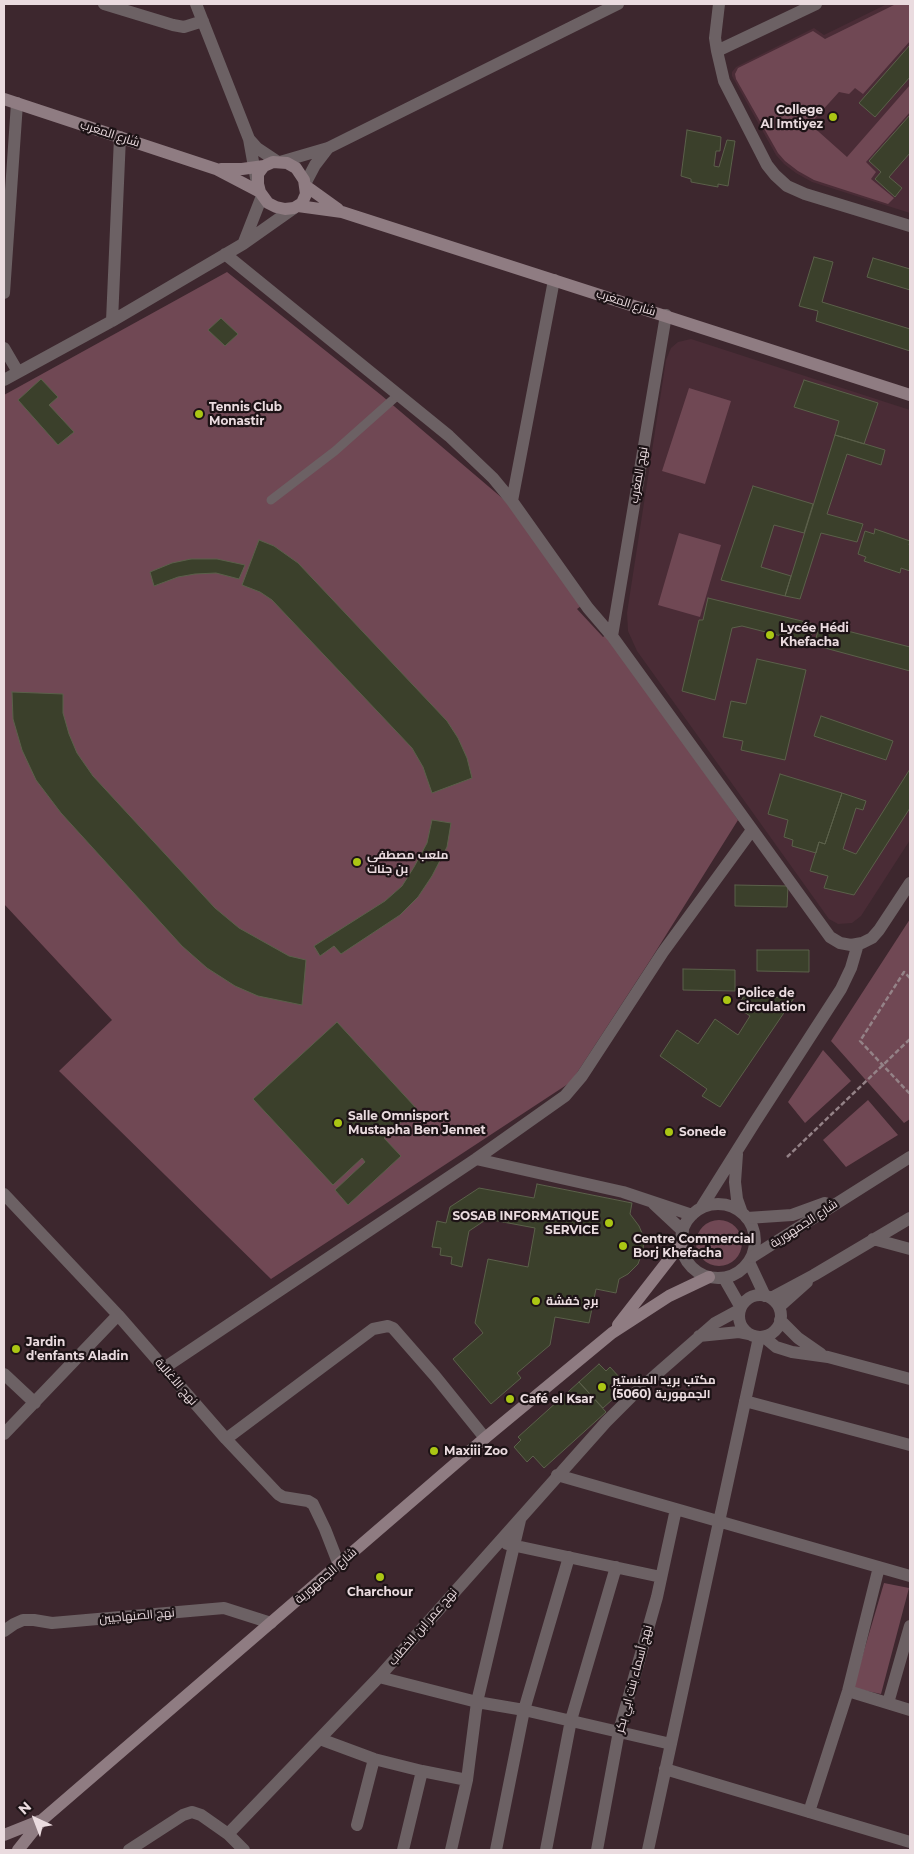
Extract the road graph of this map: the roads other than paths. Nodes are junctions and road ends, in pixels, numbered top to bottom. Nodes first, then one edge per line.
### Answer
1 (104, 4) edge
2 (196, 4) edge
3 (618, 4) edge
4 (719, 4) edge
5 (816, 4) edge
6 (202, 21) junction
7 (716, 51) junction
8 (4, 99) edge
9 (17, 103) junction
10 (120, 137) junction
11 (249, 139) junction
12 (328, 148) junction
13 (279, 162) junction
14 (259, 167) junction
15 (216, 168) junction
16 (305, 185) junction
17 (260, 191) junction
18 (296, 207) junction
19 (342, 212) junction
20 (910, 226) edge
21 (243, 244) junction
22 (225, 254) junction
23 (554, 280) junction
24 (4, 292) edge
25 (666, 315) junction
26 (112, 321) junction
27 (4, 348) edge
28 (18, 372) junction
29 (4, 380) edge
30 (910, 395) edge
31 (398, 396) junction
32 (271, 500) dead end
33 (512, 501) junction
34 (612, 636) junction
35 (752, 830) junction
36 (910, 883) edge
37 (858, 944) junction
38 (738, 1149) junction
39 (910, 1157) edge
40 (476, 1159) junction
41 (855, 1191) junction
42 (4, 1194) edge
43 (650, 1200) junction
44 (697, 1212) junction
45 (744, 1215) junction
46 (910, 1218) edge
47 (682, 1231) junction
48 (873, 1239) junction
49 (681, 1244) junction
50 (910, 1249) edge
51 (750, 1260) junction
52 (709, 1278) junction
53 (724, 1278) junction
54 (774, 1305) junction
55 (740, 1308) junction
56 (118, 1316) junction
57 (612, 1333) junction
58 (699, 1336) junction
59 (757, 1336) junction
60 (828, 1357) junction
61 (164, 1368) junction
62 (4, 1374) edge
63 (910, 1380) edge
64 (745, 1401) junction
65 (35, 1402) junction
66 (4, 1434) edge
67 (485, 1438) junction
68 (226, 1439) junction
69 (910, 1445) edge
70 (557, 1475) junction
71 (676, 1509) junction
72 (521, 1517) junction
73 (719, 1522) junction
74 (500, 1542) junction
75 (515, 1545) junction
76 (568, 1557) junction
77 (338, 1565) junction
78 (879, 1567) junction
79 (616, 1568) junction
80 (910, 1576) edge
81 (661, 1577) junction
82 (272, 1623) junction
83 (910, 1626) edge
84 (4, 1631) edge
85 (379, 1677) junction
86 (848, 1691) junction
87 (477, 1702) junction
88 (888, 1703) junction
89 (524, 1710) junction
90 (910, 1710) edge
91 (571, 1720) junction
92 (619, 1731) junction
93 (320, 1739) junction
94 (671, 1744) junction
95 (374, 1758) junction
96 (665, 1769) junction
97 (422, 1772) junction
98 (467, 1780) junction
99 (809, 1812) junction
100 (42, 1820) junction
101 (357, 1825) dead end
102 (228, 1834) junction
103 (4, 1835) edge
104 (910, 1842) edge
105 (18, 1850) edge
106 (129, 1850) edge
107 (244, 1850) edge
108 (403, 1850) edge
109 (451, 1850) edge
110 (496, 1850) edge
111 (546, 1850) edge
112 (597, 1850) edge
113 (648, 1850) edge

1 - 6 street
2 - 6 street
3 - 12 street
4 - 7 street
5 - 7 street
6 - 11 street
7 - 20 street
8 - 9 main road, شارع المغرب
9 - 10 main road, شارع المغرب
9 - 24 street
10 - 15 main road, شارع المغرب
10 - 26 street
11 - 13 street
11 - 14 street
12 - 13 street
12 - 16 street
13 - 14 main road, شارع المغرب
13 - 16 main road, شارع المغرب
14 - 15 main road, شارع المغرب
14 - 17 main road
15 - 17 main road, شارع المغرب
16 - 18 main road
16 - 19 main road, شارع المغرب
17 - 18 main road, شارع المغرب
17 - 21 street
18 - 19 main road, شارع المغرب
18 - 21 street
19 - 23 main road, شارع المغرب
21 - 22 street
22 - 26 street
22 - 31 street
23 - 25 main road, شارع المغرب
23 - 33 street
25 - 30 main road, شارع المغرب
25 - 34 street, نهج المغرب
26 - 28 street
27 - 28 street
28 - 29 street
31 - 32 lane
31 - 33 street
33 - 34 street
34 - 35 street
35 - 37 street
35 - 40 street
36 - 37 street
37 - 38 street
38 - 44 street
38 - 45 street
39 - 41 street, شارع الجمهورية
40 - 43 street
40 - 61 street
41 - 45 street, شارع الجمهورية
41 - 51 street, شارع الجمهورية
42 - 56 street, نهج الأغالبة
43 - 44 street
43 - 47 street
44 - 45 street
44 - 47 street
45 - 51 street
46 - 48 street
47 - 49 street
48 - 50 street
48 - 54 street
49 - 52 street
49 - 57 main road, شارع الجمهورية
51 - 53 street
51 - 54 street
52 - 53 street
52 - 57 main road, شارع الجمهورية
53 - 55 street
54 - 55 street
54 - 59 street
54 - 60 street
55 - 58 street, نهج عمر ابن الخطاب
55 - 59 street
56 - 61 street, نهج الأغالبة
56 - 65 street
57 - 67 main road, شارع الجمهورية
58 - 59 street
58 - 70 street, نهج عمر ابن الخطاب
59 - 60 street
59 - 64 street
60 - 63 street
61 - 68 street, نهج الأغالبة
62 - 65 street
64 - 69 street
64 - 73 street
65 - 66 street
67 - 68 street
67 - 77 main road, شارع الجمهورية
68 - 77 street, نهج الأغالبة
70 - 71 street
70 - 72 street, نهج عمر ابن الخطاب
71 - 73 street
71 - 81 street, نهج أسماء بنت ابي بكر
72 - 74 street, نهج عمر ابن الخطاب
72 - 75 street
73 - 78 street
73 - 94 street
74 - 75 street
74 - 85 street, نهج عمر ابن الخطاب
75 - 76 street
75 - 87 street
76 - 79 street
76 - 89 street
77 - 82 main road, شارع الجمهورية
78 - 80 street
78 - 86 street
79 - 81 street
79 - 91 street
81 - 92 street, نهج أسماء بنت ابي بكر
82 - 84 street, نهج الصنهاجيين
82 - 100 main road, شارع الجمهورية
83 - 88 street
85 - 87 street
85 - 93 street, نهج عمر ابن الخطاب
86 - 88 street
86 - 99 street
87 - 89 street
87 - 98 street
88 - 90 street
89 - 91 street
89 - 110 street
91 - 92 street
91 - 111 street
92 - 94 street
92 - 112 street, نهج أسماء بنت ابي بكر
93 - 95 street
93 - 102 street, نهج عمر ابن الخطاب
94 - 96 street
95 - 97 street
95 - 101 street
96 - 99 street
96 - 113 street
97 - 98 street
97 - 108 street
98 - 109 street
99 - 104 street
100 - 103 main road, شارع الجمهورية
100 - 105 main road, شارع الجمهورية
102 - 106 street
102 - 107 street

